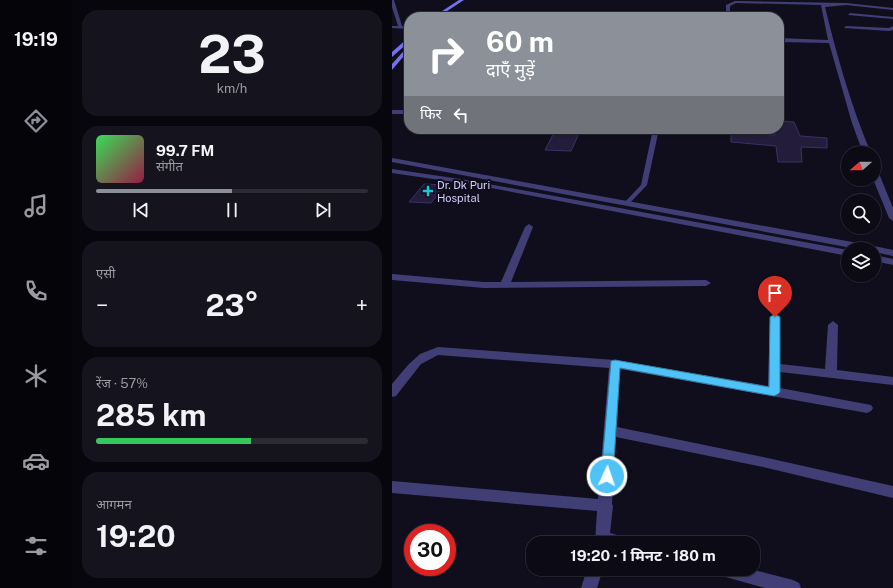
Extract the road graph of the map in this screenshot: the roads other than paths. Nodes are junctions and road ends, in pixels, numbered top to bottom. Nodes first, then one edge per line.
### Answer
1 (392, 0) edge
2 (462, 0) edge
3 (852, 0) edge
4 (469, 1) dead end
5 (825, 4) junction
6 (865, 6) junction
7 (893, 9) edge
8 (443, 12) edge
9 (452, 12) edge
10 (728, 12) edge
11 (850, 14) dead end
12 (893, 18) edge
13 (400, 25) junction
14 (404, 25) edge
15 (392, 26) edge
16 (404, 26) edge
17 (846, 26) dead end
18 (893, 27) edge
19 (784, 40) edge
20 (831, 42) junction
21 (404, 44) edge
22 (404, 53) edge
23 (392, 55) edge
24 (392, 68) edge
25 (392, 112) edge
26 (404, 112) edge
27 (655, 134) edge
28 (864, 146) edge
29 (392, 160) edge
30 (392, 171) edge
31 (880, 186) edge
32 (626, 204) junction
33 (893, 218) edge
34 (529, 227) dead end
35 (766, 234) junction
36 (841, 245) edge
37 (841, 251) edge
38 (881, 251) edge
39 (893, 253) edge
40 (881, 259) edge
41 (893, 262) edge
42 (392, 277) edge
43 (706, 283) dead end
44 (505, 284) junction
45 (775, 317) dead end
46 (833, 325) dead end
47 (615, 364) junction
48 (774, 367) junction
49 (831, 374) junction
50 (893, 381) edge
51 (774, 392) junction
52 (392, 393) edge
53 (867, 408) dead end
54 (610, 431) junction
55 (392, 487) edge
56 (893, 492) edge
57 (606, 506) junction
58 (603, 536) edge
59 (593, 576) edge
60 (748, 576) edge
61 (589, 588) edge
62 (793, 588) edge

1 - 13 street
2 - 8 main road
3 - 6 street
4 - 9 main road
5 - 6 street
5 - 10 street
5 - 20 street
6 - 7 street
11 - 12 street
13 - 14 street
13 - 15 street
15 - 16 street
17 - 18 street
19 - 20 street
20 - 28 street
21 - 23 main road
22 - 24 main road
25 - 26 street
27 - 32 lane
29 - 32 street
30 - 35 street
31 - 33 street
32 - 35 street
34 - 44 street
35 - 36 street
35 - 37 street
38 - 39 street
40 - 41 street
42 - 44 street
43 - 44 street
45 - 48 street
46 - 49 street
47 - 51 street
47 - 52 street
47 - 54 street
48 - 49 street
48 - 51 street
49 - 50 street
51 - 53 street
54 - 56 street
54 - 57 street
55 - 57 street
57 - 58 street
59 - 61 street
60 - 62 street

